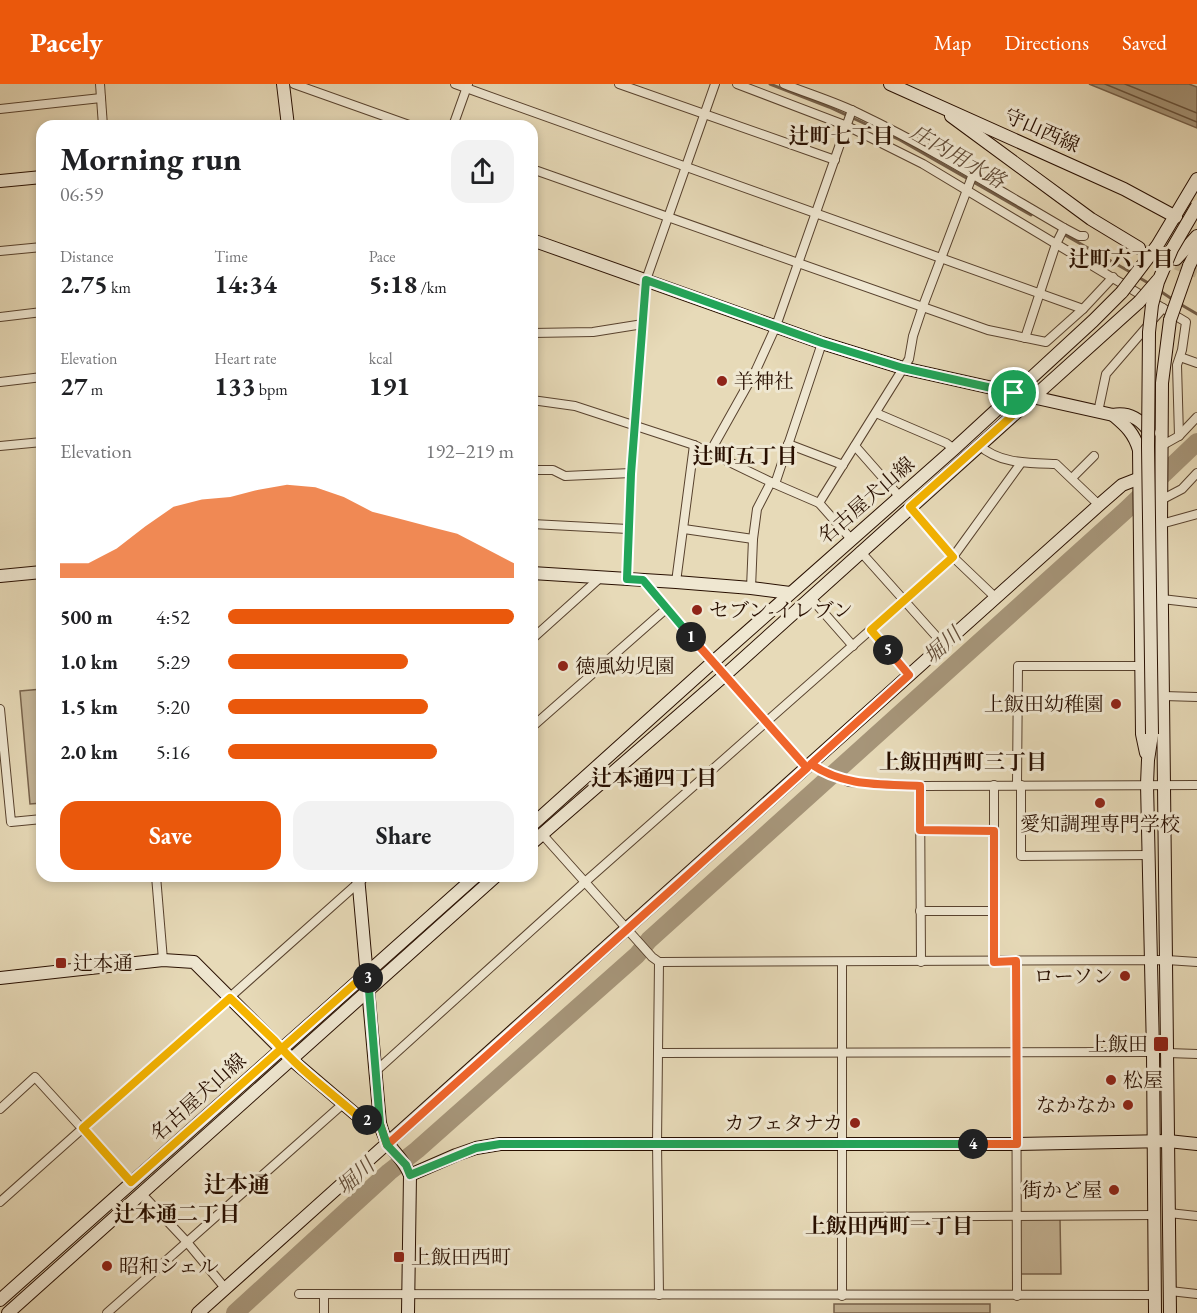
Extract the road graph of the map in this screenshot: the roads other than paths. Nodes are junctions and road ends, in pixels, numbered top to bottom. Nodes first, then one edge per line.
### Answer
1 (100, 84) edge
2 (284, 84) edge
3 (294, 84) edge
4 (455, 84) edge
5 (620, 84) edge
6 (715, 84) edge
7 (737, 84) edge
8 (784, 84) edge
9 (890, 84) edge
10 (467, 86) edge
11 (101, 98) junction
12 (931, 102) junction
13 (0, 109) edge
14 (852, 110) junction
15 (704, 115) junction
16 (103, 120) edge
17 (287, 120) edge
18 (395, 120) edge
19 (455, 120) edge
20 (847, 126) junction
21 (835, 160) junction
22 (686, 167) junction
23 (538, 171) edge
24 (973, 174) junction
25 (36, 178) edge
26 (1197, 179) edge
27 (0, 181) edge
28 (966, 188) junction
29 (1197, 206) edge
30 (1179, 212) junction
31 (817, 213) junction
32 (668, 217) junction
33 (1064, 228) junction
34 (1084, 236) dead end
35 (1197, 236) edge
36 (1057, 241) junction
37 (538, 242) edge
38 (36, 248) edge
39 (1139, 248) tunnel mouth
40 (1197, 250) edge
41 (0, 251) edge
42 (941, 258) junction
43 (798, 262) junction
44 (1113, 277) junction
45 (646, 280) junction
46 (1039, 293) junction
47 (923, 306) junction
48 (1163, 308) junction
49 (1083, 309) junction
50 (36, 313) edge
51 (0, 317) edge
52 (643, 324) junction
53 (776, 326) junction
54 (538, 333) edge
55 (1024, 338) junction
56 (822, 343) junction
57 (1180, 357) junction
58 (1197, 363) edge
59 (903, 368) junction
60 (36, 378) edge
61 (0, 382) edge
62 (1014, 393) junction
63 (1032, 398) junction
64 (538, 401) edge
65 (1098, 411) junction
66 (876, 413) junction
67 (1113, 415) junction
68 (1197, 417) edge
69 (634, 425) junction
70 (1179, 436) junction
71 (36, 443) edge
72 (788, 444) junction
73 (693, 445) junction
74 (979, 445) junction
75 (0, 446) edge
76 (855, 446) junction
77 (954, 449) junction
78 (710, 452) junction
79 (1162, 453) junction
80 (1094, 456) dead end
81 (1021, 463) junction
82 (843, 465) junction
83 (538, 470) edge
84 (1197, 473) edge
85 (631, 474) junction
86 (1072, 478) junction
87 (773, 483) junction
88 (1140, 484) junction
89 (899, 496) junction
90 (1162, 497) junction
91 (819, 503) junction
92 (1099, 505) junction
93 (910, 507) junction
94 (1197, 514) edge
95 (538, 524) edge
96 (1161, 524) junction
97 (628, 529) junction
98 (684, 530) junction
99 (753, 539) junction
100 (851, 539) junction
101 (860, 551) junction
102 (953, 557) junction
103 (36, 573) edge
104 (538, 573) edge
105 (0, 576) edge
106 (601, 578) junction
107 (627, 579) junction
108 (643, 580) junction
109 (676, 582) junction
110 (751, 588) junction
111 (790, 593) junction
112 (810, 597) junction
113 (996, 598) junction
114 (1162, 599) junction
115 (905, 600) junction
116 (1197, 603) edge
117 (666, 609) junction
118 (871, 630) junction
119 (538, 634) edge
120 (944, 645) junction
121 (853, 646) junction
122 (713, 662) junction
123 (1141, 666) junction
124 (725, 675) junction
125 (909, 675) junction
126 (1164, 696) junction
127 (1197, 697) edge
128 (0, 709) edge
129 (538, 722) edge
130 (767, 723) junction
131 (1148, 760) junction
132 (813, 767) junction
133 (1147, 784) junction
134 (1164, 784) junction
135 (1197, 784) edge
136 (994, 785) junction
137 (1019, 785) junction
138 (920, 786) junction
139 (36, 820) edge
140 (538, 820) edge
141 (920, 830) junction
142 (994, 831) junction
143 (542, 834) junction
144 (538, 838) edge
145 (1149, 855) junction
146 (156, 882) edge
147 (357, 882) edge
148 (361, 882) edge
149 (469, 882) edge
150 (489, 882) edge
151 (585, 882) junction
152 (920, 910) junction
153 (993, 911) junction
154 (630, 933) junction
155 (653, 957) junction
156 (163, 960) junction
157 (1150, 960) junction
158 (1167, 960) junction
159 (1016, 961) junction
160 (842, 962) junction
161 (921, 962) junction
162 (994, 962) junction
163 (1197, 962) edge
164 (368, 972) junction
165 (0, 978) edge
166 (369, 992) junction
167 (230, 998) junction
168 (281, 1049) junction
169 (1153, 1052) junction
170 (659, 1053) junction
171 (841, 1053) junction
172 (1168, 1053) junction
173 (1017, 1054) junction
174 (1197, 1054) edge
175 (292, 1060) junction
176 (377, 1070) junction
177 (10, 1100) junction
178 (0, 1102) edge
179 (344, 1103) junction
180 (0, 1109) edge
181 (380, 1124) junction
182 (83, 1128) junction
183 (1168, 1141) junction
184 (1153, 1142) junction
185 (657, 1143) junction
186 (842, 1144) junction
187 (1017, 1144) junction
188 (1197, 1144) edge
189 (390, 1148) junction
190 (408, 1170) junction
191 (131, 1182) junction
192 (141, 1193) junction
193 (0, 1202) edge
194 (1169, 1213) junction
195 (1153, 1215) junction
196 (1017, 1216) junction
197 (1197, 1216) edge
198 (841, 1217) junction
199 (186, 1241) junction
200 (225, 1288) junction
201 (1170, 1291) junction
202 (299, 1294) dead end
203 (324, 1294) junction
204 (408, 1294) junction
205 (1197, 1294) edge
206 (659, 1295) junction
207 (1154, 1295) junction
208 (842, 1296) junction
209 (1017, 1296) junction
210 (0, 1300) edge
211 (0, 1306) edge
212 (6, 1313) edge
213 (107, 1313) edge
214 (198, 1313) edge
215 (324, 1313) edge
216 (408, 1313) edge
217 (1155, 1313) edge
218 (1170, 1313) edge

1 - 11 street
2 - 17 street
3 - 18 street
4 - 10 street
5 - 15 street
6 - 15 street
7 - 20 street
8 - 14 street
9 - 12 street, 守山西線
10 - 19 street
10 - 22 street
11 - 13 street
11 - 16 street
12 - 30 street, 守山西線
12 - 39 street
14 - 20 street
14 - 24 street
15 - 21 street
15 - 22 street
20 - 21 street
20 - 28 street
21 - 31 street
22 - 31 street
22 - 32 street
23 - 32 street
24 - 28 street
24 - 33 street
25 - 27 street
26 - 30 street, 名古屋犬山線
28 - 36 street
28 - 42 street
29 - 131 street, bridge
30 - 62 street, 名古屋犬山線, bridge
31 - 42 street
31 - 43 street
32 - 43 street
32 - 45 street
33 - 34 street
33 - 36 street
35 - 63 street, 名古屋犬山線, bridge
36 - 44 street
36 - 46 street
37 - 45 street
38 - 41 street
40 - 79 street, bridge
42 - 46 street
42 - 47 street
43 - 47 street
43 - 53 street
44 - 48 street
44 - 49 street
45 - 52 street
45 - 53 street
46 - 49 street
46 - 55 street
47 - 55 street
47 - 59 street
48 - 57 street
48 - 65 street
49 - 55 street
50 - 51 street
52 - 54 street
52 - 69 street
53 - 56 street
53 - 78 street
56 - 59 street
56 - 72 street
57 - 58 street
57 - 70 street
59 - 62 street
59 - 66 street
60 - 61 street
62 - 63 street
62 - 77 street, 名古屋犬山線
63 - 65 street
63 - 74 street, 名古屋犬山線
64 - 69 street
65 - 67 street
66 - 76 street
66 - 77 street
67 - 79 street
67 - 88 street
68 - 70 street
69 - 73 street
69 - 85 street
70 - 79 street
71 - 75 street
72 - 82 street
72 - 87 street
73 - 78 street
73 - 98 street
74 - 81 street
74 - 93 street, 名古屋犬山線
76 - 82 street
76 - 89 street
77 - 89 street, 名古屋犬山線
78 - 87 street
79 - 90 street
80 - 86 street
81 - 86 street
81 - 102 street
82 - 91 street
83 - 85 street
84 - 90 street
85 - 97 street
86 - 92 street
87 - 91 street
87 - 99 street
88 - 92 street
88 - 123 street
89 - 100 street, 名古屋犬山線
90 - 96 street
91 - 100 street
92 - 113 street
93 - 101 street, 名古屋犬山線
93 - 102 street
94 - 96 street
95 - 97 street
96 - 114 street
97 - 107 street
98 - 99 street
98 - 109 street
99 - 110 street
100 - 111 street, 名古屋犬山線
101 - 112 street, 名古屋犬山線
101 - 115 street
102 - 113 street
102 - 115 street
103 - 105 street
104 - 106 street
106 - 107 street
106 - 119 street
107 - 108 street
108 - 109 street
108 - 117 street
109 - 110 street
110 - 111 street
111 - 122 street, 名古屋犬山線
112 - 121 street
112 - 124 street, 名古屋犬山線
113 - 120 street
114 - 116 street
114 - 126 street
115 - 118 street
115 - 120 street
117 - 122 street
117 - 129 street
118 - 121 street
118 - 125 street
120 - 125 street
121 - 130 street
122 - 124 street
122 - 140 street, 名古屋犬山線
123 - 131 street
123 - 137 street
124 - 130 street
124 - 143 street, 名古屋犬山線
125 - 132 street
126 - 127 street
126 - 134 street
128 - 139 street
130 - 132 street
130 - 151 street
131 - 133 street
132 - 138 street
132 - 154 street
133 - 134 street
133 - 137 street
133 - 145 street
134 - 135 street
134 - 158 street
136 - 137 street
136 - 138 street
136 - 142 street
137 - 145 street
138 - 141 street
141 - 142 street
141 - 152 street
142 - 153 street
143 - 144 street, 名古屋犬山線
143 - 151 street
145 - 157 street
146 - 156 street
147 - 167 street
148 - 164 street
149 - 164 street, 名古屋犬山線
150 - 166 street, 名古屋犬山線
151 - 154 street
151 - 176 street
152 - 153 street
152 - 161 street
153 - 162 street
154 - 155 street
154 - 189 street
155 - 160 street
155 - 170 street
156 - 165 street
156 - 167 street
157 - 158 street
157 - 159 street
157 - 169 street
158 - 163 street
158 - 172 street
159 - 162 street
159 - 173 street
160 - 161 street
160 - 171 street
161 - 162 street
164 - 166 street
164 - 168 street, 名古屋犬山線
166 - 175 street, 名古屋犬山線
166 - 176 street
167 - 168 street
167 - 182 street
168 - 175 street
168 - 191 street, 名古屋犬山線
169 - 173 street
169 - 184 street
170 - 171 street
170 - 185 street
171 - 173 street
171 - 186 street
172 - 174 street
172 - 183 street
173 - 187 street
175 - 179 street
175 - 192 street, 名古屋犬山線
176 - 181 street
177 - 178 street
177 - 180 street
177 - 182 street
179 - 181 street
179 - 199 street
181 - 189 street
182 - 191 street
182 - 193 street
183 - 184 street
183 - 188 street
183 - 194 street
184 - 187 street
184 - 195 street
185 - 186 street
185 - 190 street
185 - 206 street
186 - 187 street
186 - 198 street
187 - 196 street
189 - 190 street
189 - 200 street
190 - 204 street
191 - 210 street, 名古屋犬山線
192 - 199 street
192 - 212 street, 名古屋犬山線
194 - 197 street
194 - 201 street
195 - 196 street
195 - 207 street
196 - 198 street
196 - 209 street
198 - 208 street
199 - 200 street
199 - 213 street
200 - 214 street
201 - 205 street
201 - 218 street
202 - 203 street
203 - 204 street
203 - 215 street
204 - 206 street
204 - 216 street
206 - 208 street
207 - 209 street
207 - 217 street
208 - 209 street
211 - 212 street

